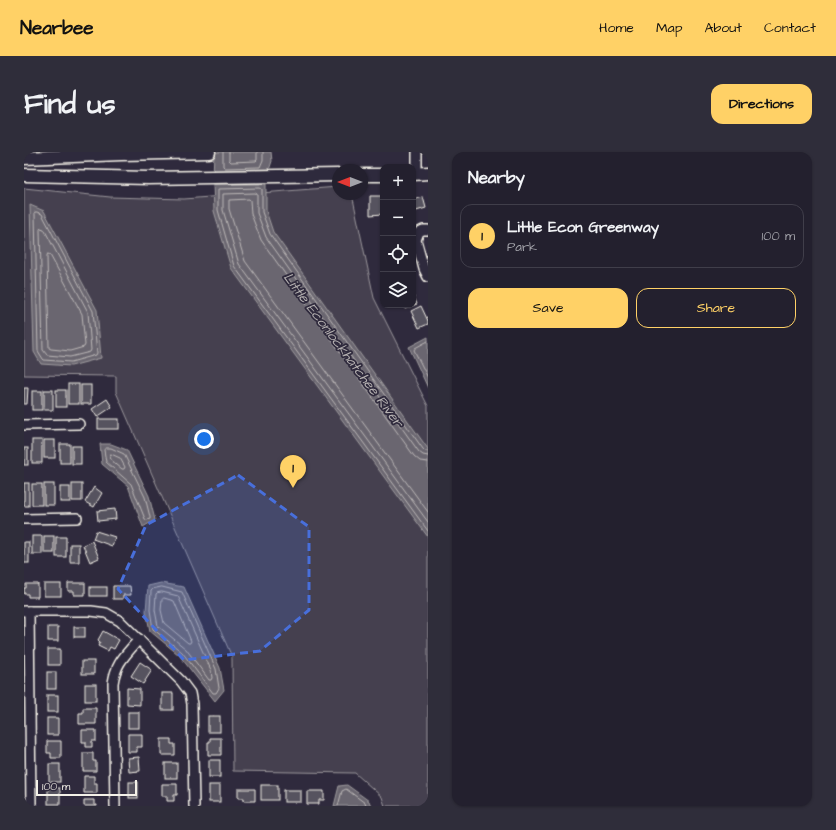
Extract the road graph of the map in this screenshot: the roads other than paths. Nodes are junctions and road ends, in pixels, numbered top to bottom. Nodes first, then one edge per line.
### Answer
1 (196, 152) edge
2 (209, 152) edge
3 (418, 152) edge
4 (24, 158) edge
5 (420, 174) edge
6 (24, 175) edge
7 (332, 175) edge
8 (368, 175) edge
9 (380, 175) edge
10 (428, 230) edge
11 (427, 271) edge
12 (79, 424) dead end
13 (24, 425) edge
14 (77, 518) dead end
15 (24, 519) edge
16 (27, 611) edge
17 (139, 640) junction
18 (27, 694) edge
19 (28, 779) edge
20 (31, 806) edge
21 (115, 806) edge
22 (194, 806) edge

1 - 2 main road
1 - 4 main road
3 - 5 street
6 - 7 main road
8 - 9 main road
10 - 11 street
12 - 13 street
14 - 15 street
16 - 17 street
16 - 18 street
17 - 21 street
17 - 22 street
18 - 19 street
19 - 20 street

